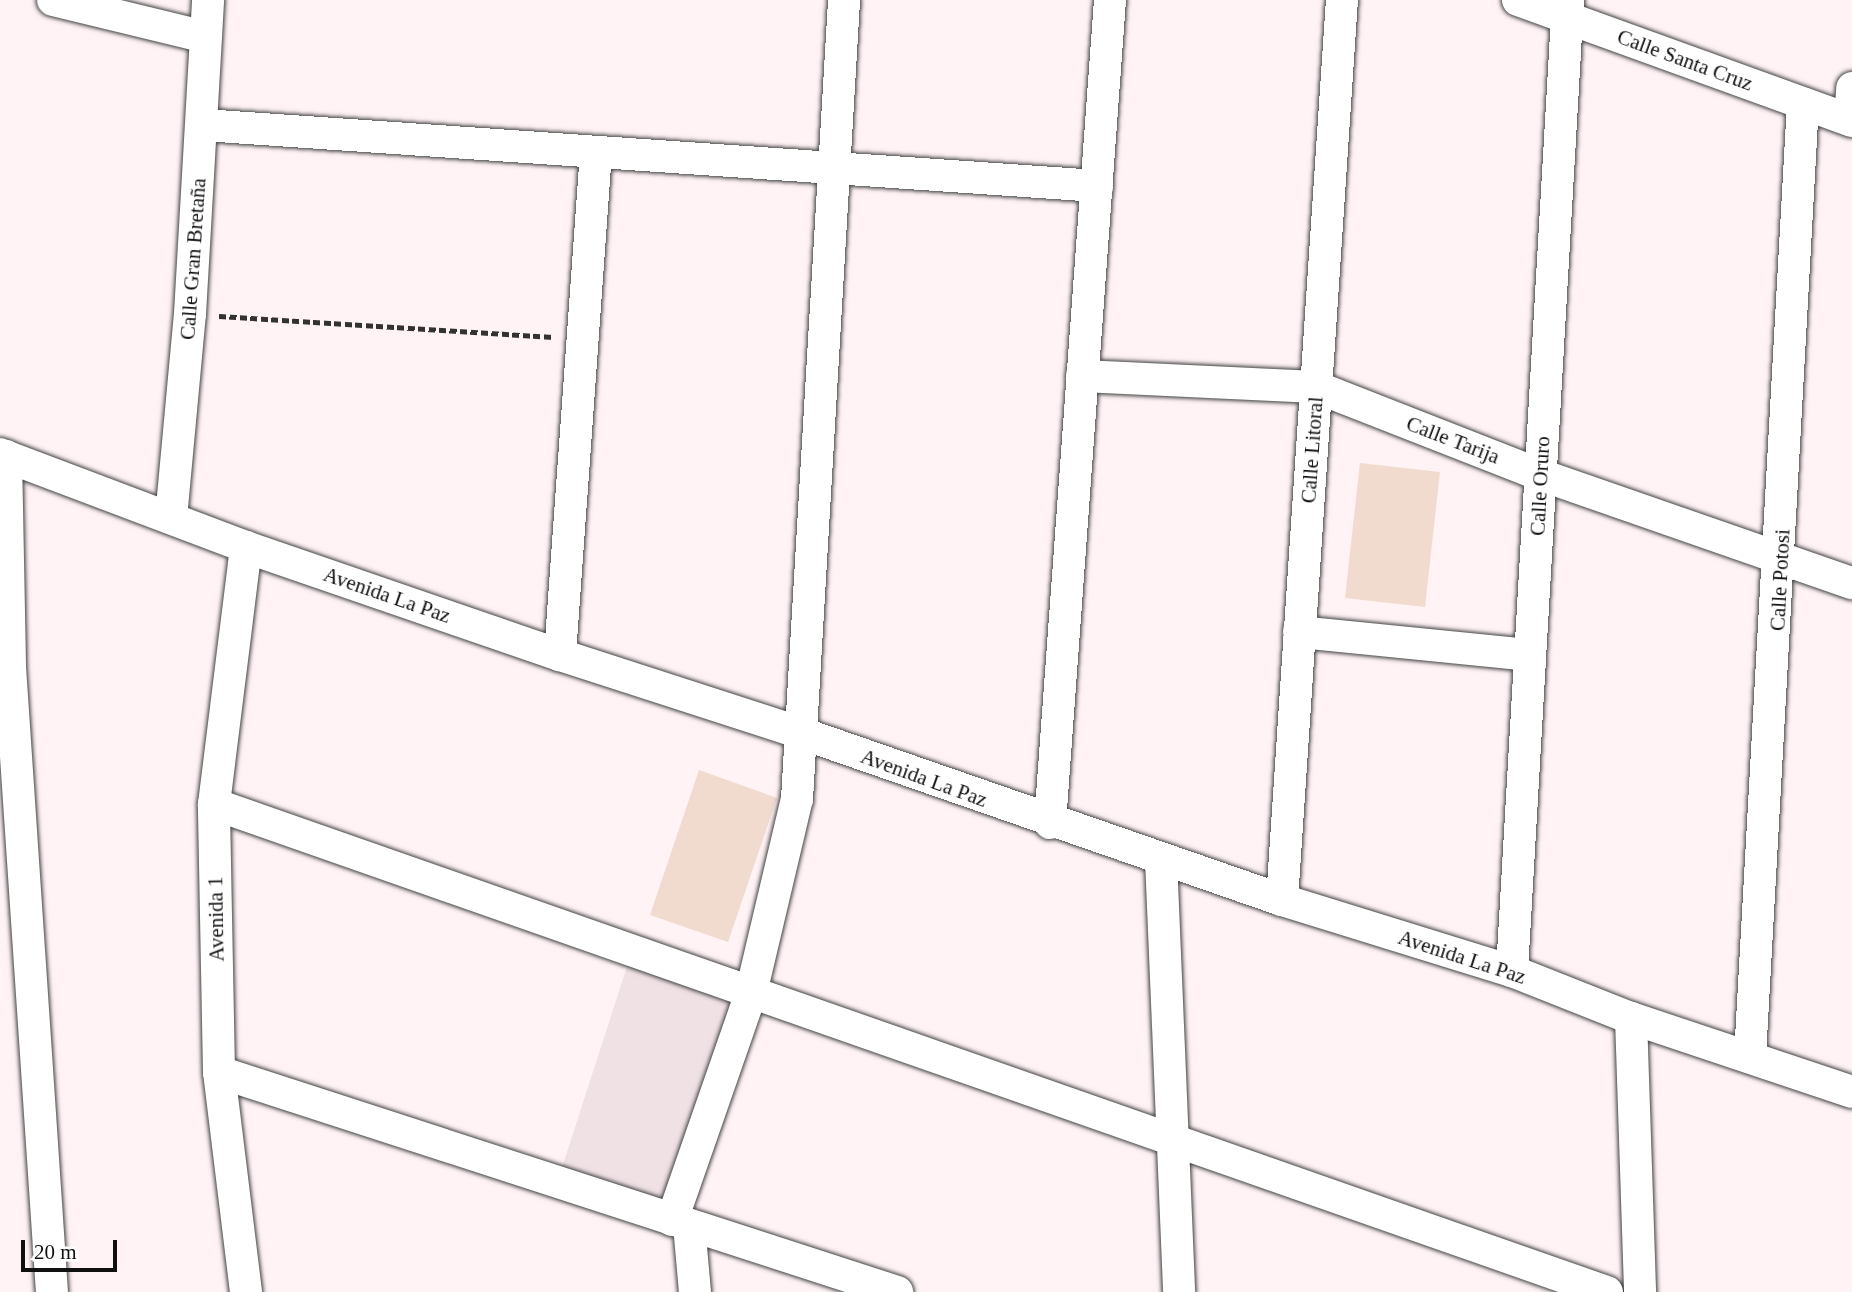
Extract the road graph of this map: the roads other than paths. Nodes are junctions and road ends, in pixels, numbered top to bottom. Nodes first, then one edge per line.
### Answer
1 (53, 0) edge
2 (208, 0) edge
3 (844, 0) edge
4 (1110, 0) edge
5 (1342, 0) edge
6 (1518, 0) edge
7 (1567, 9) edge
8 (206, 37) junction
9 (1852, 88) edge
10 (1803, 103) junction
11 (1851, 120) edge
12 (203, 125) junction
13 (596, 152) junction
14 (834, 168) junction
15 (1097, 186) junction
16 (1082, 376) junction
17 (1316, 387) junction
18 (3, 455) edge
19 (1541, 475) junction
20 (171, 518) junction
21 (246, 547) junction
22 (1781, 555) junction
23 (1852, 583) edge
24 (1299, 632) junction
25 (560, 655) junction
26 (1530, 655) junction
27 (801, 733) junction
28 (214, 804) junction
29 (1050, 823) junction
30 (1161, 859) junction
31 (1282, 900) junction
32 (1512, 971) junction
33 (751, 993) junction
34 (1631, 1018) junction
35 (1750, 1057) junction
36 (219, 1072) junction
37 (1852, 1091) edge
38 (1173, 1140) junction
39 (680, 1223) junction
40 (52, 1292) edge
41 (246, 1292) edge
42 (695, 1292) edge
43 (897, 1292) edge
44 (1180, 1292) edge
45 (1607, 1292) edge
46 (1640, 1292) edge

1 - 8 street
2 - 8 street, Calle Gran Bretaña
3 - 14 street
4 - 15 street
5 - 17 street, Calle Litoral
6 - 7 street, Calle Santa Cruz
7 - 10 street, Calle Santa Cruz
7 - 19 street, Calle Oruro
8 - 12 street, Calle Gran Bretaña
9 - 11 street
10 - 11 street, Calle Santa Cruz
10 - 22 street, Calle Potosi
12 - 13 street
12 - 20 street, Calle Gran Bretaña
13 - 14 street
13 - 25 street
14 - 15 street
14 - 27 street
15 - 16 street
16 - 17 street, Calle Tarija
16 - 29 street
17 - 19 street, Calle Tarija
17 - 24 street, Calle Litoral
18 - 20 street, Avenida La Paz
18 - 40 street
19 - 22 street, Calle Tarija
19 - 26 street, Calle Oruro
20 - 21 street, Avenida La Paz
21 - 25 street, Avenida La Paz
21 - 28 street, Avenida 1
22 - 23 street, Calle Tarija
22 - 35 street, Calle Potosi
24 - 26 street
24 - 31 street, Calle Litoral
25 - 27 street, Avenida La Paz
26 - 32 street, Calle Oruro
27 - 29 street, Avenida La Paz
27 - 33 street
28 - 33 street
28 - 36 street, Avenida 1
29 - 30 street, Avenida La Paz
30 - 31 street, Avenida La Paz
30 - 38 street
31 - 32 street, Avenida La Paz
32 - 34 street, Avenida La Paz
33 - 38 street
33 - 39 street
34 - 35 street, Avenida La Paz
34 - 46 street
35 - 37 street, Avenida La Paz
36 - 39 street
36 - 41 street, Avenida 1
38 - 44 street
38 - 45 street
39 - 42 street
39 - 43 street

